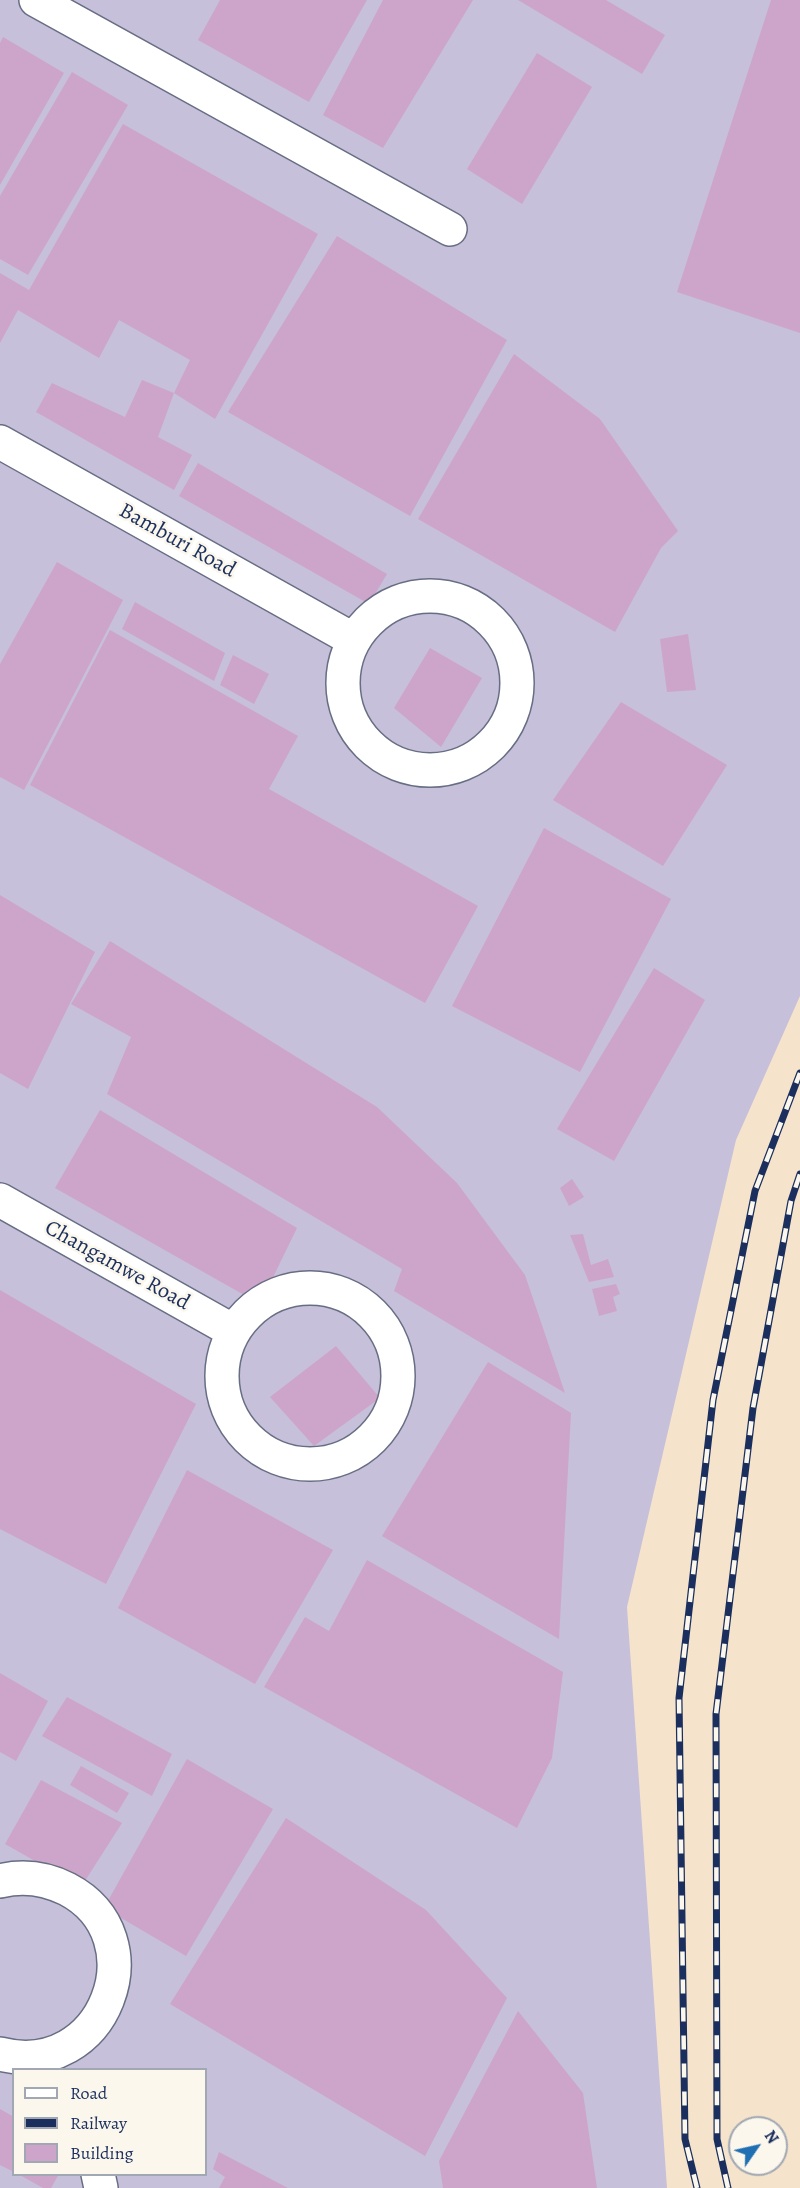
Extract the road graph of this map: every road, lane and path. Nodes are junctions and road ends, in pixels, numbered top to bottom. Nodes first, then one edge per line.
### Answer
1 (36, 0) edge
2 (450, 229) dead end
3 (0, 442) edge
4 (354, 640) junction
5 (0, 1200) edge
6 (233, 1331) junction
7 (0, 1881) edge
8 (0, 2054) edge
9 (34, 2063) edge

1 - 2 lane
3 - 4 lane, Bamburi Road
4 - 4 lane
5 - 6 lane, Changamwe Road
6 - 6 lane
7 - 9 lane
8 - 9 lane

